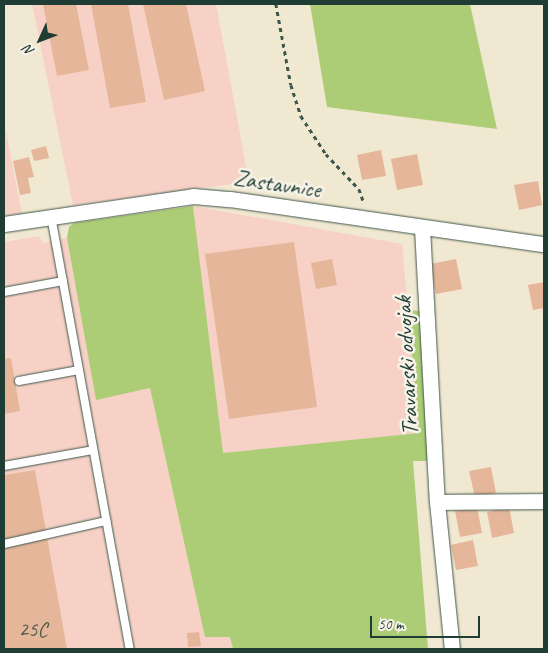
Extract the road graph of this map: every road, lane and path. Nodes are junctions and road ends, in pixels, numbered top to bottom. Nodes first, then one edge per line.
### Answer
1 (276, 4) edge
2 (51, 216) junction
3 (366, 220) junction
4 (4, 224) edge
5 (422, 228) junction
6 (544, 244) edge
7 (63, 281) junction
8 (4, 292) edge
9 (79, 370) junction
10 (19, 380) dead end
11 (93, 450) junction
12 (4, 466) edge
13 (544, 501) edge
14 (437, 502) junction
15 (106, 521) junction
16 (4, 544) edge
17 (130, 649) edge
18 (452, 649) edge

1 - 3 path
2 - 3 street, Zastavnice
2 - 4 street, Zastavnice
2 - 7 lane
3 - 5 street, Zastavnice
5 - 6 street, Zastavnice
5 - 14 street, Travarski odvojak
7 - 8 lane
7 - 9 lane
9 - 10 lane
9 - 11 lane
11 - 12 lane
11 - 15 lane
13 - 14 street
14 - 18 street, Travarski odvojak
15 - 16 lane
15 - 17 lane

